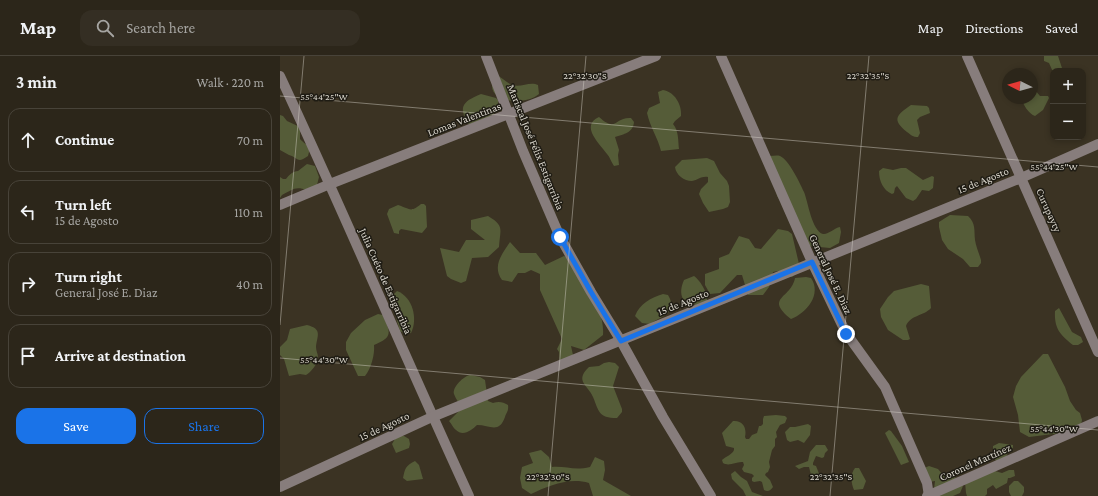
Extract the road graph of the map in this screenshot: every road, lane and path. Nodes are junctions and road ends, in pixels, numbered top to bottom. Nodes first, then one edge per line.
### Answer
1 (486, 56) edge
2 (656, 56) edge
3 (721, 56) edge
4 (967, 56) edge
5 (280, 76) edge
6 (510, 114) junction
7 (1098, 144) edge
8 (1021, 178) junction
9 (330, 184) junction
10 (280, 205) edge
11 (812, 262) junction
12 (621, 341) junction
13 (1098, 352) edge
14 (432, 417) junction
15 (1098, 421) edge
16 (280, 487) edge
17 (469, 496) edge
18 (711, 496) edge
19 (929, 496) edge

1 - 6 street, Mariscal José Félix Estigarribia
2 - 6 street, Lomas Valentinas
3 - 11 street, General José E. Diaz
4 - 8 street, Curupayty
5 - 9 street, Julia Cuéto de Estigarribia
6 - 9 street, Lomas Valentinas
6 - 12 street, Mariscal José Félix Estigarribia
7 - 8 street, 15 de Agosto
8 - 11 street, 15 de Agosto
8 - 13 street, Curupayty
9 - 10 street, Lomas Valentinas
9 - 14 street, Julia Cuéto de Estigarribia
11 - 12 street, 15 de Agosto
11 - 19 street, General José E. Diaz
12 - 14 street, 15 de Agosto
12 - 18 street, Mariscal José Félix Estigarribia
14 - 16 street, 15 de Agosto
14 - 17 street, Julia Cuéto de Estigarribia
15 - 19 street, Coronel Martínez

